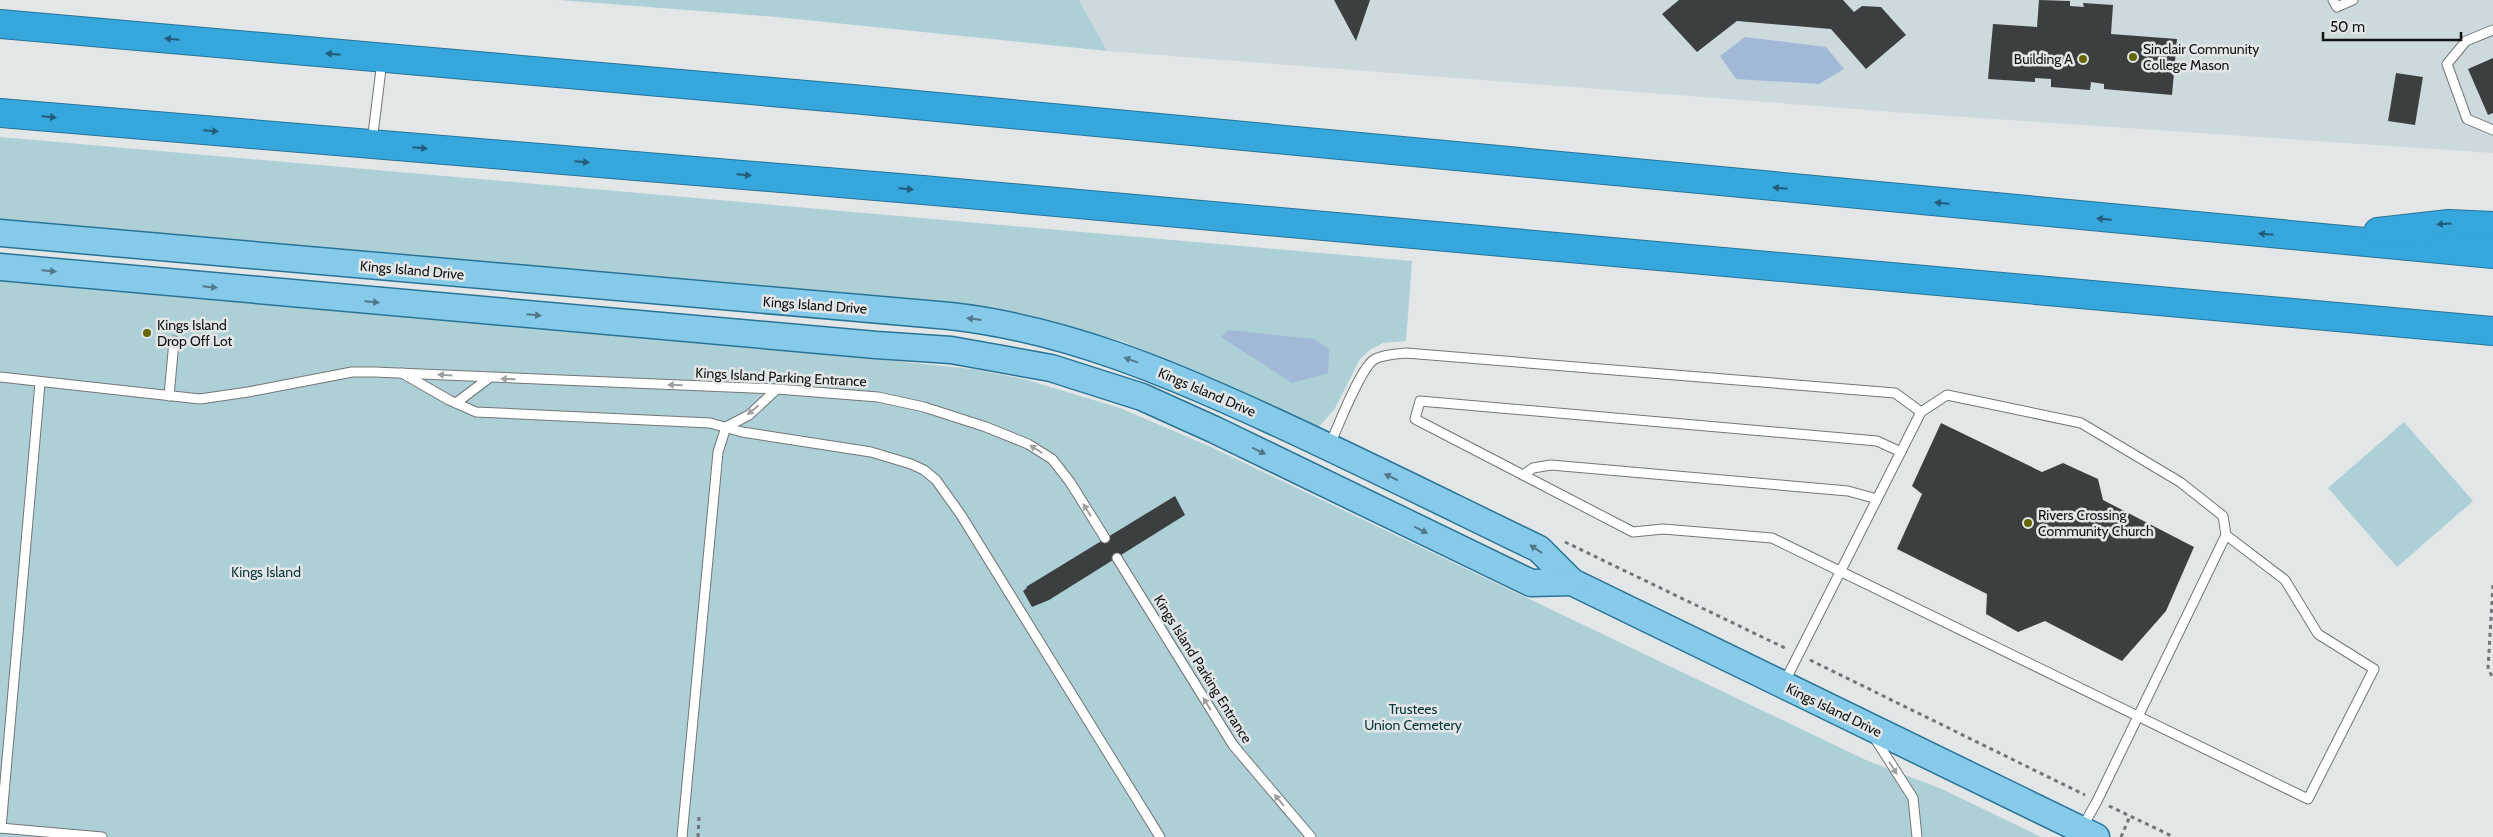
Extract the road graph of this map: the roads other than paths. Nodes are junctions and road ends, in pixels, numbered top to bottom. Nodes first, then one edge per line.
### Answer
1 (2333, 0) edge
2 (2353, 0) edge
3 (0, 24) edge
4 (2493, 30) edge
5 (382, 58) junction
6 (0, 113) edge
7 (2493, 130) edge
8 (372, 144) junction
9 (2493, 226) edge
10 (0, 233) edge
11 (2314, 239) junction
12 (2493, 254) edge
13 (0, 267) edge
14 (2493, 331) edge
15 (174, 341) dead end
16 (401, 373) junction
17 (0, 377) edge
18 (489, 378) junction
19 (40, 382) junction
20 (776, 389) junction
21 (169, 396) junction
22 (456, 403) junction
23 (1921, 412) junction
24 (726, 427) junction
25 (1329, 448) junction
26 (1901, 452) junction
27 (1523, 475) junction
28 (1877, 499) junction
29 (2226, 535) junction
30 (1105, 538) dead end
31 (1117, 558) dead end
32 (1840, 572) junction
33 (1572, 582) junction
34 (1783, 685) junction
35 (2138, 717) junction
36 (1867, 726) junction
37 (1, 828) edge
38 (2081, 835) edge
39 (102, 837) edge
40 (682, 837) edge
41 (1160, 837) edge
42 (1310, 837) edge
43 (1917, 837) edge

1 - 2 lane
5 -> 3 highway
4 - 7 lane
5 - 8 lane
11 -> 5 highway
6 -> 8 highway
8 -> 14 highway
9 -> 11 highway
25 -> 10 main road, Kings Island Drive
11 - 12 highway
13 -> 33 main road, Kings Island Drive
15 - 21 lane
18 -> 16 lane, Kings Island Parking Entrance
16 - 21 lane, Kings Island Parking Entrance
16 - 22 lane
17 - 19 lane, Kings Island Parking Entrance
20 -> 18 lane, Kings Island Parking Entrance
18 - 22 lane
19 - 21 lane, Kings Island Parking Entrance
19 - 37 lane
20 -> 24 lane
30 -> 20 lane, Kings Island Parking Entrance
22 - 24 lane
23 - 25 lane
23 - 26 lane
23 - 29 lane
24 - 40 lane
24 - 41 lane
33 -> 25 main road, Kings Island Drive
26 - 27 lane
26 - 28 lane
27 - 28 lane
27 - 32 lane
28 - 32 lane
29 - 35 lane
29 - 35 lane
42 -> 31 lane, Kings Island Parking Entrance
32 - 34 lane
32 - 35 lane
33 - 34 main road, Kings Island Drive
34 - 36 main road, Kings Island Drive
35 - 38 lane
36 - 38 main road, Kings Island Drive
36 -> 43 lane
37 - 39 lane

